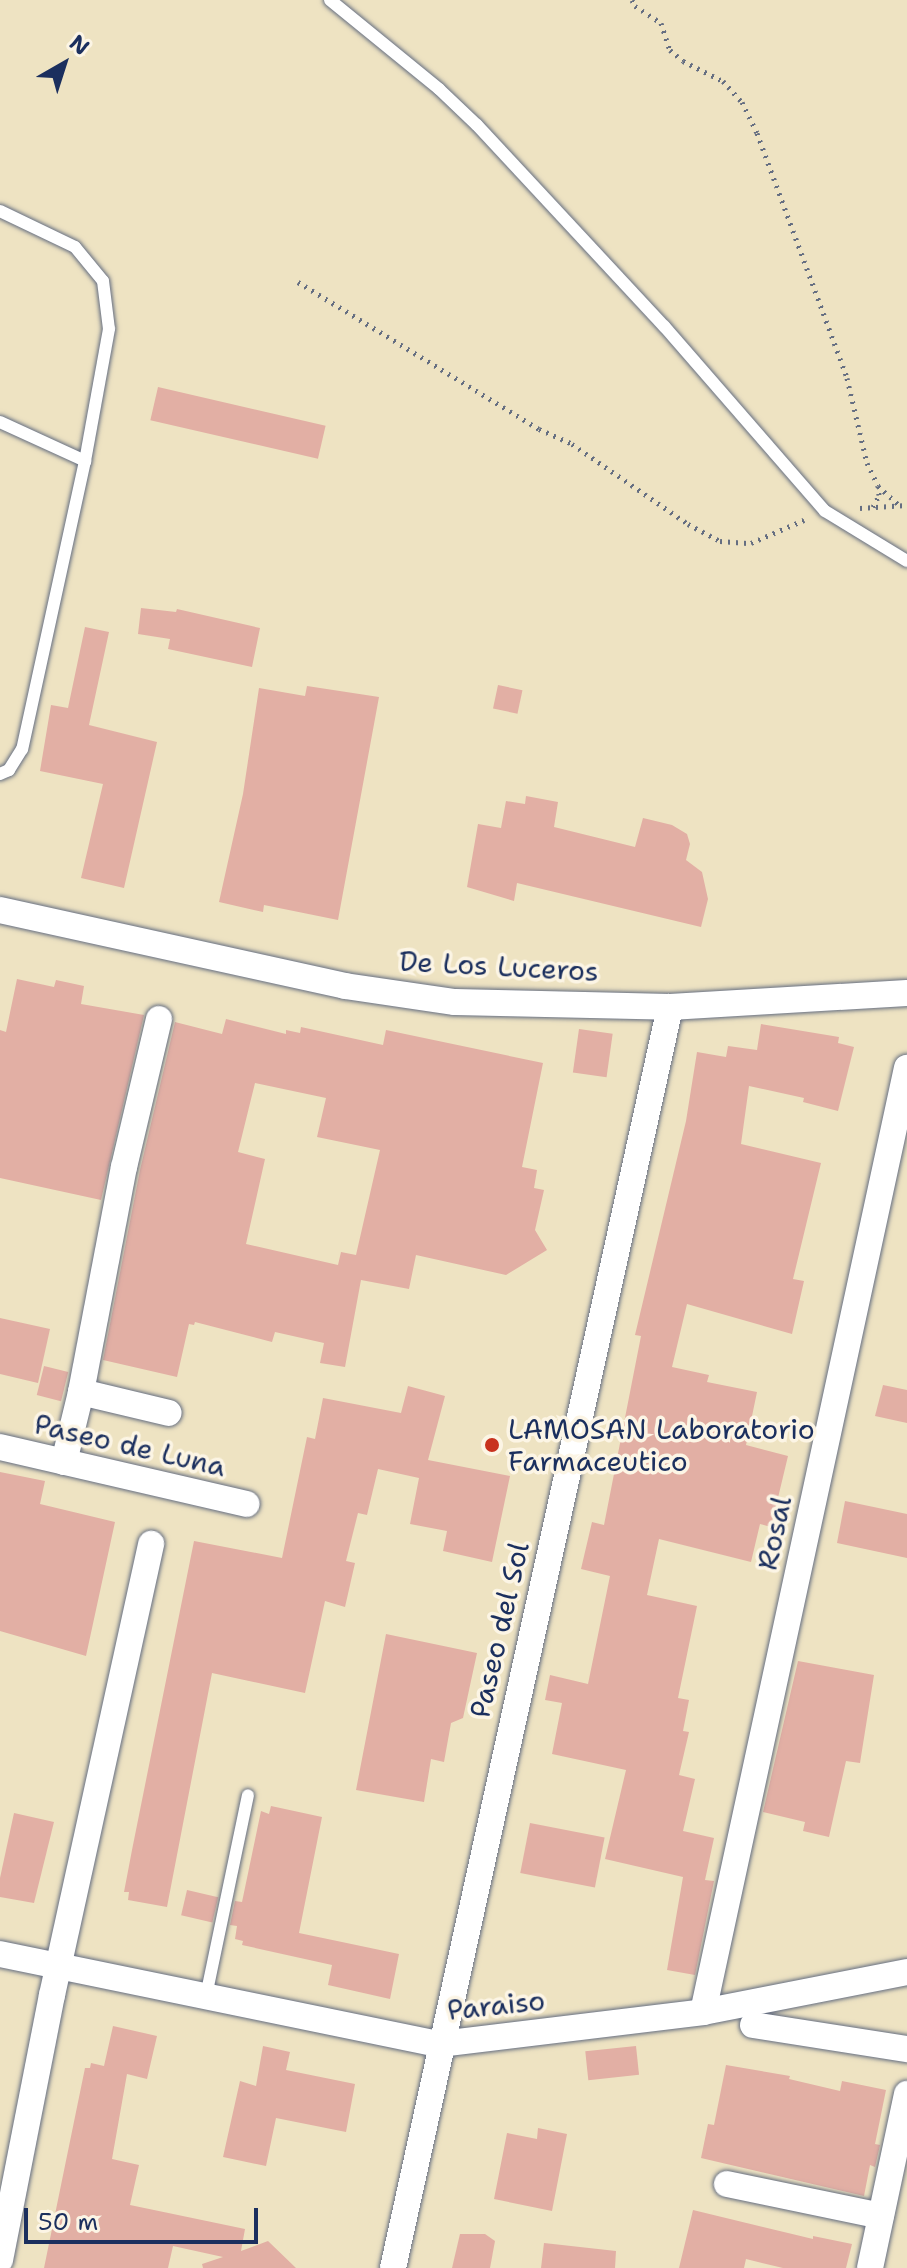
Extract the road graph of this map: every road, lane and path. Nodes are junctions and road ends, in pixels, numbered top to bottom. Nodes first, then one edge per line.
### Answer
1 (330, 0) edge
2 (632, 0) edge
3 (0, 211) edge
4 (298, 282) dead end
5 (0, 422) edge
6 (85, 461) junction
7 (878, 486) junction
8 (907, 505) edge
9 (899, 506) junction
10 (873, 508) junction
11 (825, 511) junction
12 (907, 561) edge
13 (0, 774) edge
14 (0, 910) edge
15 (907, 993) edge
16 (670, 1007) junction
17 (159, 1019) dead end
18 (907, 1068) edge
19 (81, 1392) junction
20 (169, 1413) dead end
21 (0, 1447) edge
22 (64, 1462) junction
23 (246, 1504) dead end
24 (151, 1544) dead end
25 (248, 1795) dead end
26 (0, 1954) edge
27 (60, 1966) junction
28 (907, 1972) edge
29 (206, 1996) junction
30 (703, 2012) junction
31 (753, 2025) dead end
32 (440, 2044) junction
33 (907, 2049) edge
34 (907, 2094) edge
35 (727, 2184) dead end
36 (881, 2216) junction
37 (0, 2260) edge
38 (393, 2268) edge
39 (870, 2268) edge

1 - 11 lane
2 - 7 path
3 - 6 lane
4 - 11 path
5 - 6 lane
6 - 13 lane
7 - 9 path
7 - 10 path
8 - 9 path
9 - 10 path
10 - 11 path
11 - 12 lane
14 - 16 street, De Los Luceros
15 - 16 street, De Los Luceros
16 - 32 street, Paseo del Sol
17 - 19 street
18 - 30 street, Rosal
19 - 20 street
19 - 22 street
21 - 22 street, Paseo de Luna
22 - 23 street, Paseo de Luna
24 - 27 street
25 - 29 lane
26 - 27 street, Paraiso
27 - 29 street, Paraiso
27 - 37 street
28 - 30 street, Paraiso
29 - 32 street, Paraiso
30 - 32 street, Paraiso
31 - 33 street
32 - 38 street, Paseo del Sol
34 - 36 street
35 - 36 street
36 - 39 street

